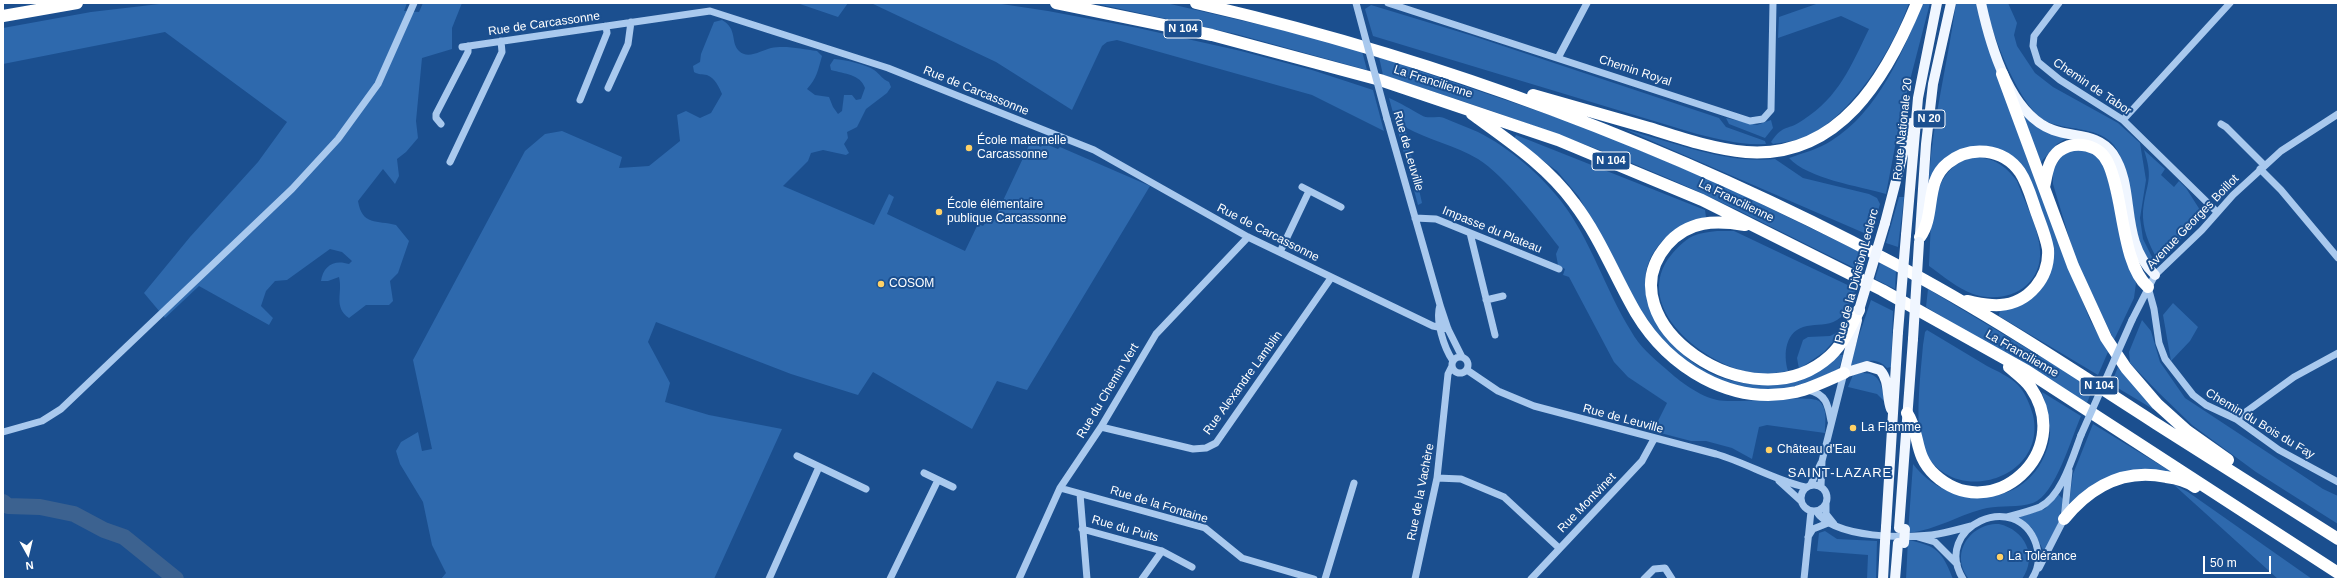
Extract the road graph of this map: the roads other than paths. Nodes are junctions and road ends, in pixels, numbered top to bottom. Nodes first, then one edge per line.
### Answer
1 (77, 3) edge
2 (414, 3) edge
3 (1056, 3) edge
4 (1196, 3) edge
5 (1356, 3) edge
6 (1388, 3) edge
7 (1587, 3) edge
8 (1773, 3) edge
9 (1917, 3) edge
10 (1937, 3) edge
11 (1950, 3) edge
12 (1981, 3) edge
13 (2059, 3) edge
14 (2230, 3) edge
15 (3, 16) edge
16 (631, 22) junction
17 (606, 26) junction
18 (501, 41) junction
19 (1558, 58) junction
20 (2002, 74) junction
21 (1474, 80) junction
22 (608, 88) dead end
23 (1918, 98) junction
24 (580, 100) dead end
25 (1461, 106) junction
26 (2338, 114) edge
27 (2123, 120) junction
28 (441, 124) dead end
29 (2221, 124) dead end
30 (450, 162) dead end
31 (2262, 167) junction
32 (2044, 188) junction
33 (1341, 207) dead end
34 (2217, 212) junction
35 (1415, 218) junction
36 (1756, 226) junction
37 (1470, 233) junction
38 (1248, 237) junction
39 (1919, 239) junction
40 (1280, 252) junction
41 (2338, 258) edge
42 (1559, 269) dead end
43 (2155, 275) junction
44 (1331, 278) junction
45 (2148, 287) junction
46 (1503, 296) dead end
47 (1486, 300) junction
48 (1960, 300) junction
49 (1440, 305) junction
50 (1859, 310) junction
51 (1440, 327) junction
52 (1448, 329) junction
53 (1495, 335) dead end
54 (1988, 350) junction
55 (2338, 353) edge
56 (1462, 357) junction
57 (1452, 364) junction
58 (1467, 370) junction
59 (1458, 373) junction
60 (1844, 373) junction
61 (1448, 386) junction
62 (1805, 389) junction
63 (1907, 413) junction
64 (1894, 417) junction
65 (2236, 419) junction
66 (1914, 424) junction
67 (1831, 425) junction
68 (1101, 427) junction
69 (3, 432) edge
70 (1654, 439) junction
71 (797, 456) dead end
72 (1822, 461) junction
73 (820, 467) junction
74 (2069, 468) junction
75 (924, 473) dead end
76 (2238, 475) junction
77 (1437, 478) junction
78 (1777, 479) junction
79 (938, 480) junction
80 (2338, 482) edge
81 (1354, 483) dead end
82 (1808, 486) junction
83 (1821, 486) junction
84 (953, 487) dead end
85 (1060, 488) junction
86 (866, 489) dead end
87 (1080, 494) junction
88 (2222, 498) junction
89 (1826, 504) junction
90 (1808, 508) junction
91 (2007, 517) junction
92 (2064, 519) junction
93 (1828, 523) junction
94 (1971, 526) junction
95 (1082, 528) junction
96 (1837, 528) junction
97 (1902, 528) junction
98 (1914, 536) junction
99 (1808, 538) junction
100 (2338, 539) edge
101 (1901, 543) junction
102 (1559, 548) junction
103 (1162, 551) junction
104 (1957, 564) junction
105 (1192, 566) dead end
106 (2338, 574) edge
107 (2034, 576) edge
108 (769, 579) edge
109 (890, 579) edge
110 (1019, 579) edge
111 (1086, 579) edge
112 (1142, 579) edge
113 (1314, 579) edge
114 (1325, 579) edge
115 (1415, 579) edge
116 (1531, 579) edge
117 (1644, 579) edge
118 (1672, 579) edge
119 (1804, 579) edge
120 (1883, 579) edge
121 (1895, 579) edge
122 (1902, 579) edge
123 (1963, 579) edge

1 - 15 highway
2 - 69 street
3 - 25 highway, La Francilienne / N 104
4 - 21 highway, La Francilienne / N 104
5 - 35 street, Rue de Leuville, bridge
6 - 19 street, Chemin Royal
7 - 19 street
8 - 19 street, Chemin Royal
9 - 21 highway
10 - 23 main road, Route Nationale 20 / N 20
11 - 39 main road, Route Nationale 20 / N 20
12 - 20 main road
13 - 27 street, Chemin de Tabor
14 - 27 street
16 - 17 street, Rue de Carcassonne
16 - 22 street
16 - 38 street, Rue de Carcassonne
17 - 18 street, Rue de Carcassonne
17 - 24 street
18 - 28 street, Rue de Carcassonne
18 - 30 street
20 - 32 highway
20 - 43 main road
21 - 48 highway, La Francilienne / N 104
23 - 50 main road, Rue de la Division Leclerc, bridge
23 - 64 main road, Route Nationale 20 / N 20, bridge
25 - 36 highway, La Francilienne / N 104
25 - 62 highway
26 - 31 street, Avenue Georges Boillot
27 - 34 street, Chemin de Tabor
29 - 31 street
31 - 34 street, Avenue Georges Boillot
31 - 41 street
32 - 45 highway
32 - 76 highway
33 - 40 street
34 - 43 street, Avenue Georges Boillot
35 - 37 street, Impasse du Plateau
35 - 49 street, Rue de Leuville
36 - 50 highway
36 - 54 highway, La Francilienne / N 104
37 - 42 street, Impasse du Plateau
37 - 47 street
38 - 40 street, Rue de Carcassonne
38 - 68 street, Rue du Chemin Vert
39 - 48 highway
39 - 63 main road, N 20, bridge
40 - 44 street, Rue de Carcassonne
43 - 45 street, Avenue Georges Boillot
44 - 51 street, Rue de Carcassonne
44 - 68 street, Rue Alexandre Lamblin
45 - 65 street, Chemin du Bois du Fay
45 - 74 street, Avenue Georges Boillot, bridge
46 - 47 street
47 - 53 street
48 - 76 highway, La Francilienne / N 104
49 - 51 street, Rue de Leuville
49 - 52 street, Rue de Leuville
50 - 60 main road, Rue de la Division Leclerc
51 - 52 street, Rue de Carcassonne
51 - 57 street, Rue de Leuville
52 - 56 street, Rue de Leuville
54 - 66 highway
54 - 88 highway, La Francilienne / N 104
55 - 65 street
56 - 57 street
56 - 58 street, Rue de Leuville
57 - 59 street, Rue de Leuville
57 - 61 street, Rue de la Vachère
58 - 59 street
58 - 70 street, Rue de Leuville
59 - 61 street
60 - 62 highway
60 - 64 main road
60 - 67 street, Rue de la Division Leclerc
61 - 77 street, Rue de la Vachère
62 - 67 street
63 - 66 highway
63 - 97 main road, N 20
64 - 120 main road, N 20, bridge
65 - 80 street, Chemin du Bois du Fay
66 - 97 main road
67 - 72 street, Rue de la Division Leclerc
68 - 85 street, Rue du Chemin Vert
70 - 78 street, Rue de Leuville
70 - 102 street, Rue Montvinet
71 - 73 street
72 - 82 street, Rue de la Division Leclerc
72 - 83 street, Rue de la Division Leclerc
73 - 86 street
73 - 108 street
74 - 91 street, Avenue Georges Boillot
74 - 92 street, Avenue Georges Boillot
75 - 79 street
76 - 100 highway, La Francilienne / N 104
77 - 102 street
77 - 115 street, Rue de la Vachère
78 - 82 street, Rue de Leuville
78 - 90 street, Rue de Leuville
79 - 84 street
79 - 109 street
81 - 114 street
82 - 83 street, Rue de Leuville
82 - 90 street
83 - 89 street
85 - 87 street, Rue de la Fontaine
85 - 110 street, Rue du Chemin Vert
87 - 95 street
87 - 113 street, Rue de la Fontaine
88 - 92 highway
88 - 106 highway, La Francilienne / N 104
89 - 90 street
89 - 96 street
90 - 93 street, Rue de Leuville
90 - 99 street
91 - 94 street, Avenue Georges Boillot
91 - 107 street
92 - 107 street, Avenue Georges Boillot
93 - 96 street, Rue de Leuville
93 - 99 street
94 - 98 street, Rue de Leuville
94 - 104 street
95 - 103 street, Rue du Puits
95 - 111 street
96 - 98 street, Rue de Leuville
97 - 101 main road, bridge
98 - 104 street, Rue de Leuville
99 - 119 street
101 - 121 main road
101 - 122 main road
102 - 116 street, Rue Montvinet
103 - 105 street, Rue du Puits
103 - 112 street, Rue du Puits
104 - 123 street
117 - 118 street

